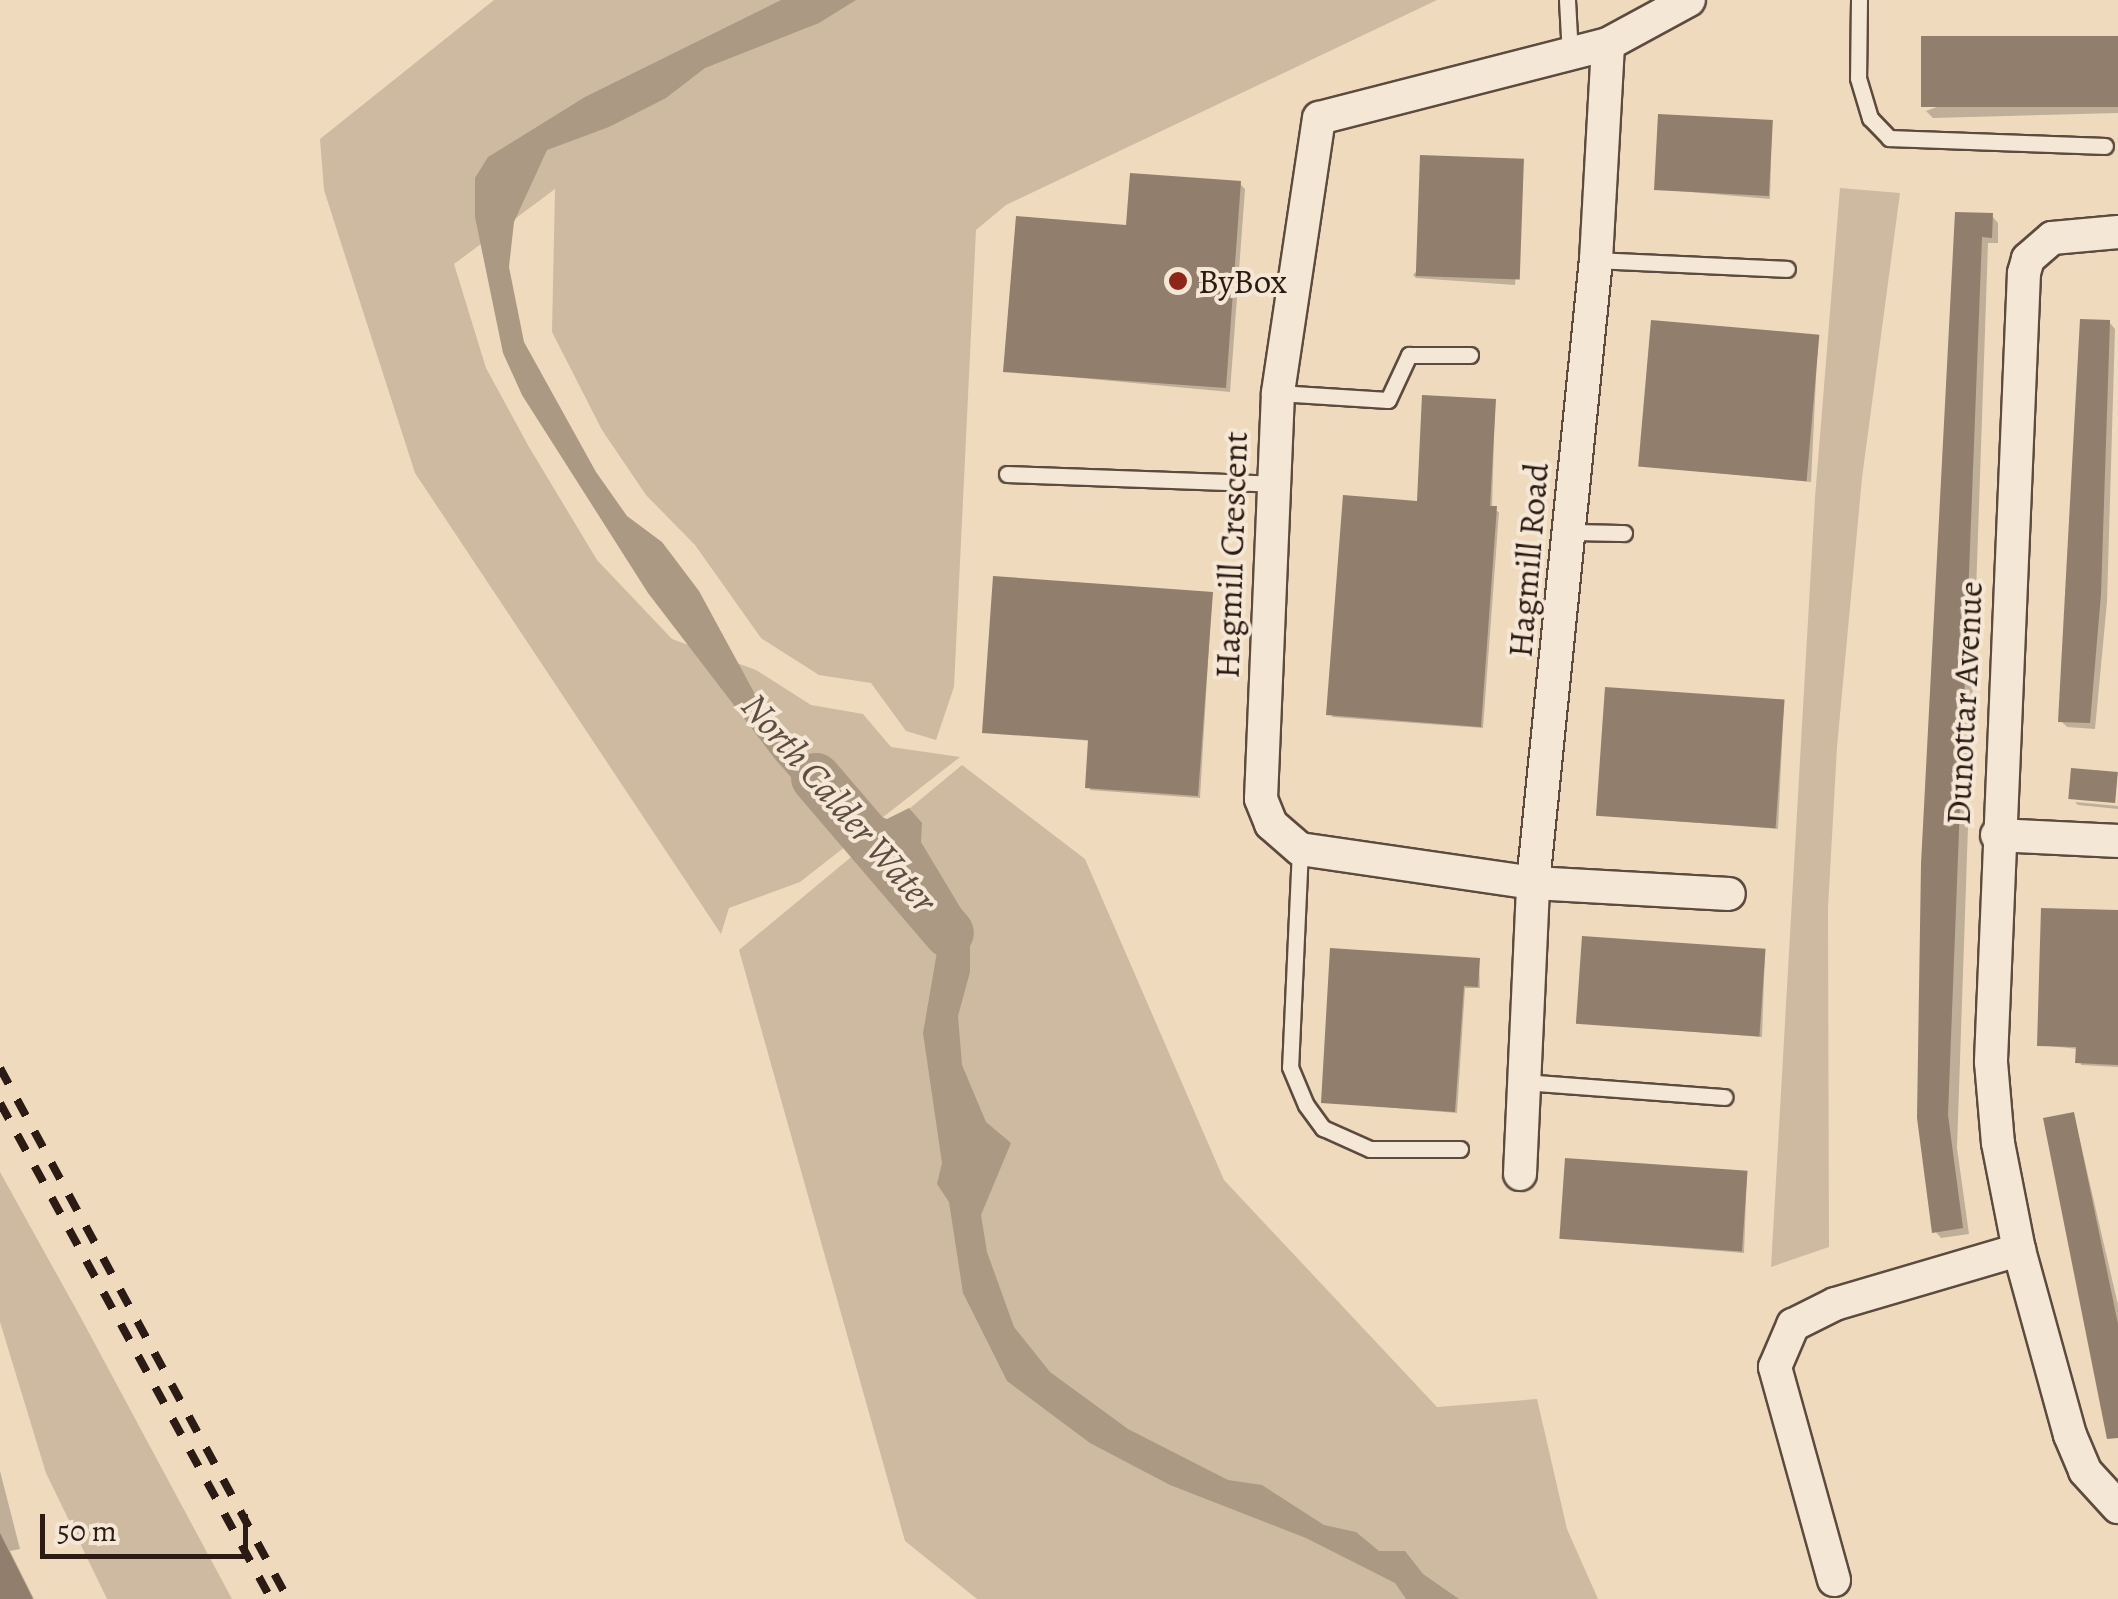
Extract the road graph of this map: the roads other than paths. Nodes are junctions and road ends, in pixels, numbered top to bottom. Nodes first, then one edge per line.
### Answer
1 (1568, 0) edge
2 (1688, 0) edge
3 (1859, 0) edge
4 (1608, 44) junction
5 (1570, 55) junction
6 (2105, 146) dead end
7 (2118, 232) edge
8 (1596, 260) junction
9 (1787, 269) dead end
10 (1470, 356) dead end
11 (1278, 394) junction
12 (1006, 474) dead end
13 (1274, 484) junction
14 (1570, 532) junction
15 (1624, 534) dead end
16 (1997, 835) junction
17 (2118, 842) edge
18 (1300, 849) junction
19 (1533, 883) junction
20 (1728, 894) dead end
21 (1524, 1082) junction
22 (1724, 1097) dead end
23 (1460, 1149) dead end
24 (1520, 1174) dead end
25 (2019, 1250) junction
26 (2118, 1507) edge
27 (1834, 1580) dead end

1 - 5 lane
2 - 4 street
3 - 6 lane
4 - 5 street, Hagmill Crescent
4 - 8 street, Hagmill Road
5 - 11 street, Hagmill Crescent
7 - 16 street, Dunottar Avenue
8 - 9 lane
8 - 14 street, Hagmill Road
10 - 11 lane
11 - 13 street, Hagmill Crescent
12 - 13 lane
13 - 18 street, Hagmill Crescent
14 - 15 lane
14 - 19 street, Hagmill Road
16 - 17 street
16 - 25 street, Dunottar Avenue
18 - 19 street
18 - 23 lane
19 - 20 street
19 - 21 street, Hagmill Road
21 - 22 lane
21 - 24 street, Hagmill Road
25 - 26 street, Dunottar Avenue
25 - 27 street

